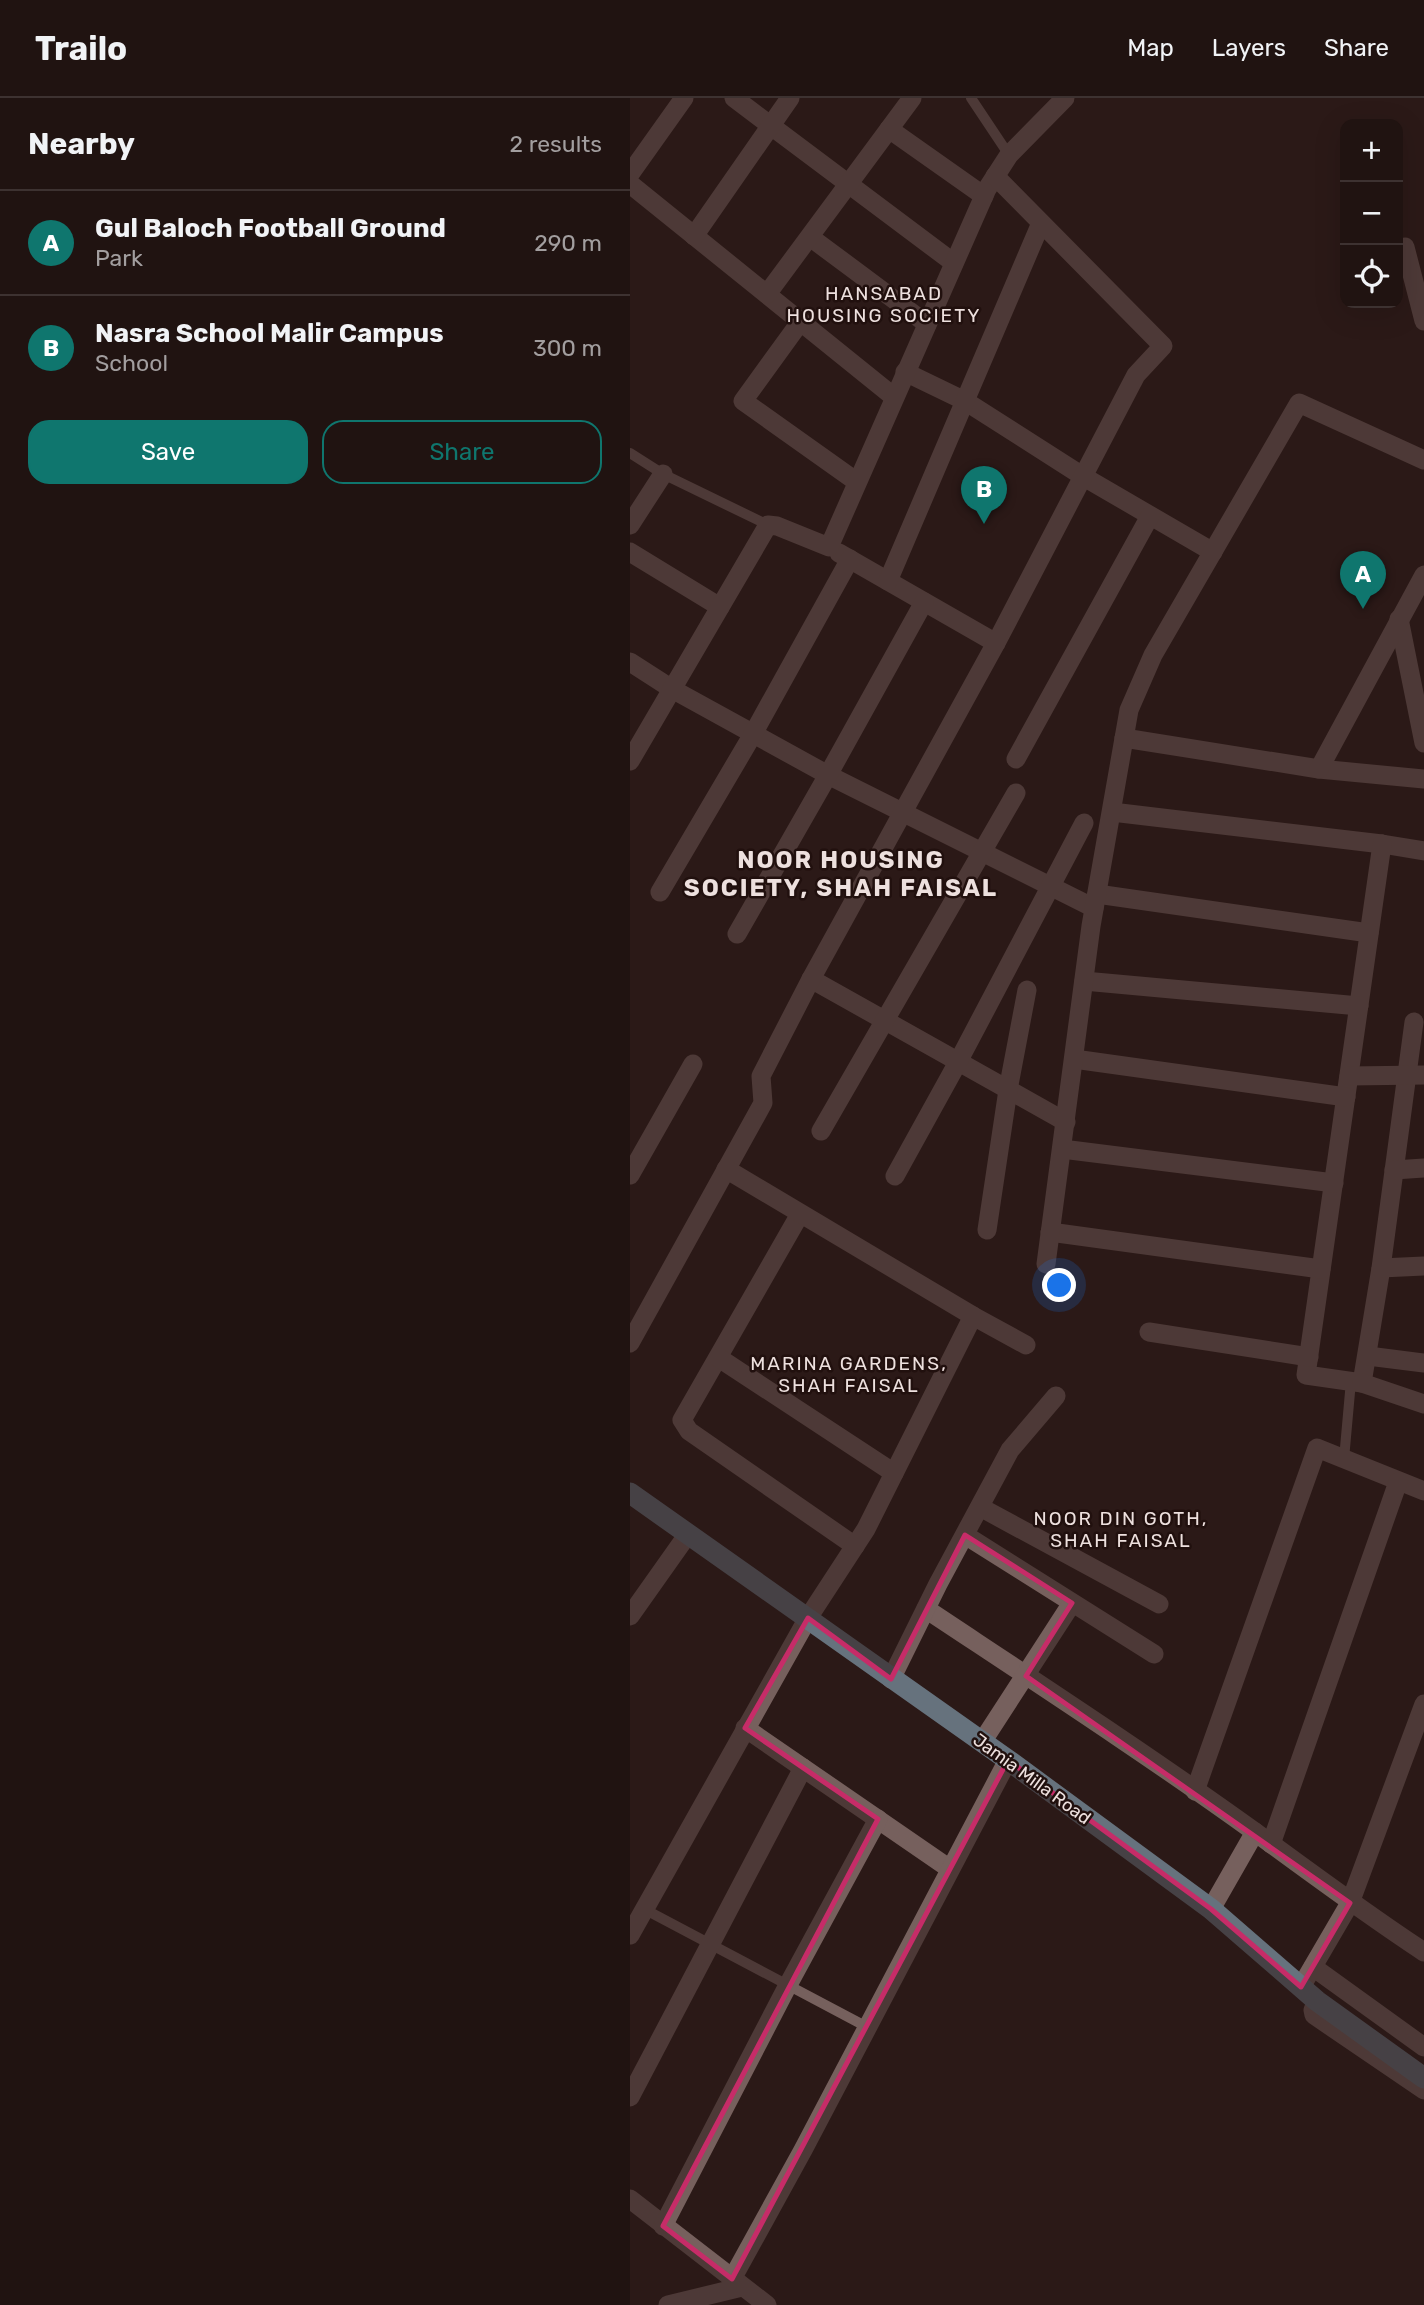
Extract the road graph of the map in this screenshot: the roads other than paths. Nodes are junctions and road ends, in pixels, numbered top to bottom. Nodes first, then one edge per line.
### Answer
1 (684, 98) edge
2 (734, 98) edge
3 (790, 98) edge
4 (912, 98) edge
5 (971, 98) edge
6 (1065, 98) edge
7 (770, 124) junction
8 (890, 129) junction
9 (1009, 155) junction
10 (630, 174) edge
11 (995, 176) junction
12 (849, 183) junction
13 (630, 184) edge
14 (984, 196) junction
15 (1041, 223) junction
16 (694, 236) junction
17 (810, 237) junction
18 (1405, 247) dead end
19 (954, 263) junction
20 (767, 295) junction
21 (801, 321) junction
22 (1424, 321) edge
23 (927, 324) junction
24 (905, 372) junction
25 (894, 397) junction
26 (965, 401) junction
27 (630, 453) edge
28 (1424, 460) edge
29 (663, 474) junction
30 (1084, 477) junction
31 (858, 482) junction
32 (1150, 516) junction
33 (630, 525) edge
34 (768, 525) junction
35 (829, 547) junction
36 (630, 552) edge
37 (1213, 552) junction
38 (850, 559) junction
39 (1424, 575) edge
40 (888, 581) junction
41 (924, 601) junction
42 (720, 607) junction
43 (1399, 619) junction
44 (996, 643) junction
45 (630, 662) edge
46 (672, 690) junction
47 (752, 734) junction
48 (1125, 738) junction
49 (1424, 743) edge
50 (1016, 759) dead end
51 (630, 761) edge
52 (1319, 769) junction
53 (828, 775) junction
54 (1424, 779) edge
55 (1016, 793) dead end
56 (903, 812) junction
57 (1112, 812) junction
58 (1084, 824) dead end
59 (1382, 844) junction
60 (984, 851) junction
61 (1424, 852) edge
62 (1050, 886) junction
63 (660, 892) dead end
64 (1095, 901) junction
65 (1369, 933) junction
66 (737, 934) dead end
67 (811, 979) junction
68 (1084, 981) junction
69 (1027, 990) dead end
70 (1359, 1006) junction
71 (886, 1021) junction
72 (1414, 1022) dead end
73 (1074, 1059) junction
74 (958, 1062) junction
75 (693, 1064) dead end
76 (1416, 1074) edge
77 (1349, 1076) junction
78 (1008, 1090) junction
79 (1346, 1097) junction
80 (1066, 1122) junction
81 (821, 1131) dead end
82 (1062, 1149) junction
83 (1424, 1168) edge
84 (726, 1169) junction
85 (1394, 1170) junction
86 (630, 1175) edge
87 (895, 1176) dead end
88 (1334, 1183) junction
89 (800, 1214) junction
90 (987, 1230) dead end
91 (1050, 1232) junction
92 (1046, 1264) dead end
93 (1424, 1266) edge
94 (1381, 1268) junction
95 (1321, 1269) junction
96 (973, 1316) junction
97 (1149, 1332) dead end
98 (630, 1343) edge
99 (1026, 1345) dead end
100 (1368, 1356) junction
101 (1309, 1357) junction
102 (719, 1358) junction
103 (1424, 1363) edge
104 (1356, 1382) junction
105 (1056, 1396) dead end
106 (1424, 1404) edge
107 (1344, 1460) junction
108 (894, 1474) junction
109 (1398, 1482) junction
110 (1424, 1491) edge
111 (630, 1493) edge
112 (979, 1507) junction
113 (688, 1534) junction
114 (965, 1535) junction
115 (855, 1546) junction
116 (1072, 1603) junction
117 (1159, 1604) dead end
118 (926, 1609) junction
119 (630, 1616) edge
120 (808, 1618) junction
121 (1154, 1654) dead end
122 (1026, 1676) junction
123 (891, 1679) junction
124 (1424, 1704) edge
125 (745, 1728) junction
126 (982, 1742) junction
127 (1008, 1760) junction
128 (803, 1768) junction
129 (1195, 1791) junction
130 (878, 1819) junction
131 (1263, 1838) junction
132 (950, 1869) junction
133 (1350, 1903) junction
134 (644, 1909) junction
135 (1211, 1909) junction
136 (630, 1934) edge
137 (710, 1945) junction
138 (1424, 1952) edge
139 (1312, 1967) junction
140 (788, 1985) junction
141 (1309, 1994) junction
142 (867, 2027) junction
143 (1424, 2047) edge
144 (1424, 2078) edge
145 (1424, 2090) edge
146 (630, 2097) edge
147 (630, 2199) edge
148 (663, 2226) junction
149 (737, 2283) junction
150 (668, 2305) edge
151 (767, 2305) edge

1 - 10 street
2 - 7 street
3 - 7 street
4 - 8 street
5 - 9 lane
6 - 9 street
7 - 12 street
7 - 16 street
8 - 12 street
8 - 14 street
9 - 11 street
11 - 14 street
11 - 15 street
12 - 17 street
12 - 19 street
13 - 16 street
14 - 19 street
15 - 26 street
15 - 30 street
16 - 20 street
17 - 20 street
17 - 23 street
18 - 22 street
19 - 23 street
20 - 21 street
21 - 25 street
21 - 31 street
23 - 24 street
24 - 25 street
24 - 26 street
25 - 31 street
26 - 30 street
26 - 40 street
27 - 29 lane
28 - 37 street
29 - 33 street
29 - 34 lane
30 - 32 street
30 - 44 street
31 - 35 street
32 - 37 street
32 - 50 street
34 - 35 street
34 - 42 street
35 - 38 street
36 - 42 street
37 - 48 street
38 - 40 street
38 - 47 street
39 - 43 street
40 - 41 street
41 - 44 street
41 - 53 street
42 - 46 street
43 - 49 street
43 - 52 street
44 - 56 street
45 - 46 street
46 - 47 street
46 - 51 street
47 - 53 street
47 - 63 street
48 - 52 street
48 - 57 street
52 - 54 street
53 - 56 street
53 - 66 street
55 - 60 street
56 - 60 street
56 - 67 street
57 - 59 street
57 - 64 street
58 - 62 street
59 - 61 street
59 - 65 street
60 - 62 street
60 - 71 street
62 - 64 street
62 - 74 street
64 - 65 street
64 - 68 street
65 - 70 street
67 - 71 street
67 - 84 street
68 - 70 street
68 - 73 street
69 - 78 street
70 - 77 street
71 - 74 street
71 - 81 street
72 - 76 street
73 - 79 street
73 - 80 street
74 - 78 street
74 - 87 street
75 - 86 street
76 - 77 street
76 - 85 street
77 - 79 street
78 - 80 street
78 - 90 street
79 - 88 street
80 - 82 street
82 - 88 street
82 - 91 street
83 - 85 street
84 - 89 street
84 - 98 street
85 - 94 street
88 - 95 street
89 - 96 street
89 - 102 street
91 - 92 street
91 - 95 street
93 - 94 street
94 - 100 street
95 - 101 street
96 - 99 street
96 - 108 street
97 - 101 street
100 - 103 street
100 - 104 street
101 - 104 street
102 - 108 street
102 - 115 street
104 - 106 street
104 - 107 lane
105 - 112 street
107 - 109 street
107 - 129 street
108 - 115 street
109 - 110 street
109 - 131 street
111 - 113 main road, Jamia Milla Road
112 - 114 street
112 - 117 street
113 - 119 street
113 - 120 main road, Jamia Milla Road
114 - 116 street
114 - 118 street
115 - 120 street
116 - 121 street
116 - 122 street
118 - 122 street
118 - 123 street
120 - 123 main road, Jamia Milla Road
120 - 125 street
122 - 126 street
122 - 129 street
123 - 126 main road, Jamia Milla Road
124 - 133 street
125 - 128 street
125 - 134 street
126 - 127 main road, Jamia Milla Road
127 - 132 street
127 - 135 main road, Jamia Milla Road
128 - 130 street
128 - 137 street
129 - 131 street
130 - 132 street
130 - 140 street
131 - 133 street
131 - 135 street
132 - 142 street
133 - 138 street
133 - 139 street
134 - 136 street
134 - 137 lane
135 - 141 main road, Jamia Milla Road
137 - 140 lane
137 - 146 street
139 - 141 street
139 - 143 street
140 - 142 lane
140 - 148 street
141 - 144 main road, Jamia Milla Road
141 - 145 street
142 - 149 street
147 - 148 street
148 - 149 street
149 - 150 street
149 - 151 street

